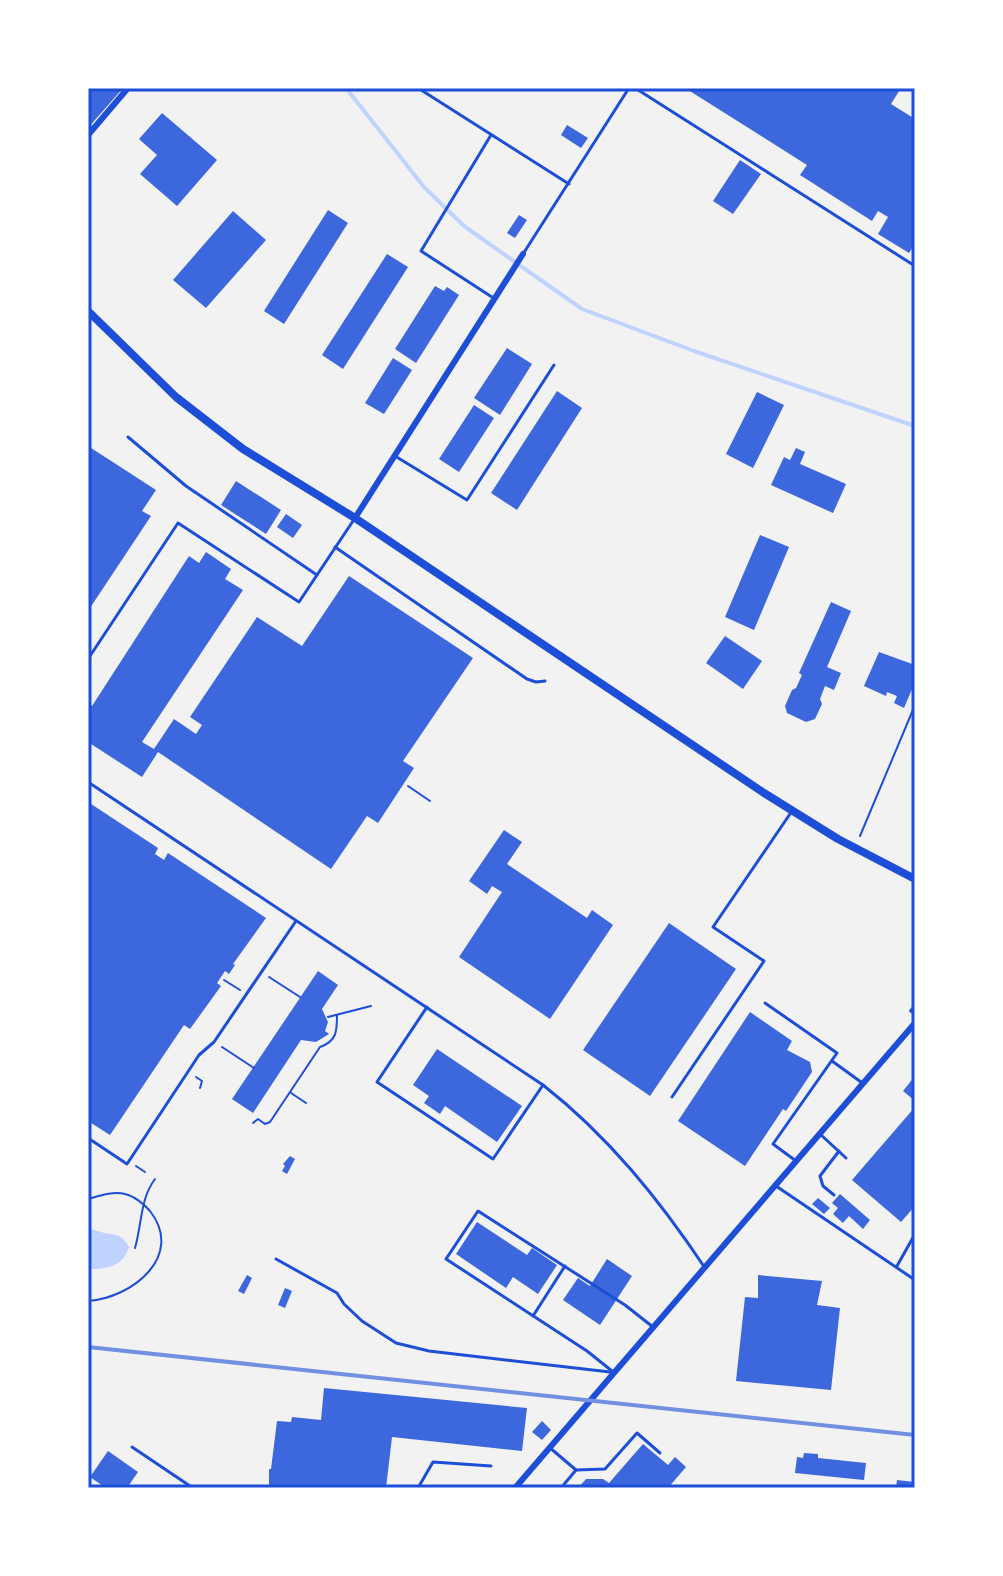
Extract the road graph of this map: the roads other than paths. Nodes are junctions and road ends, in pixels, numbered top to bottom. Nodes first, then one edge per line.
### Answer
1 (128, 88) edge
2 (418, 88) edge
3 (632, 88) edge
4 (88, 135) edge
5 (491, 135) junction
6 (569, 184) junction
7 (523, 254) joint
8 (915, 266) edge
9 (495, 299) junction
10 (88, 311) edge
11 (554, 365) dead end
12 (128, 437) dead end
13 (395, 456) junction
14 (355, 518) junction
15 (335, 547) junction
16 (317, 575) junction
17 (88, 659) edge
18 (545, 681) dead end
19 (88, 782) edge
20 (792, 811) junction
21 (915, 879) edge
22 (296, 921) junction
23 (765, 1003) dead end
24 (427, 1007) junction
25 (915, 1023) edge
26 (832, 1061) junction
27 (863, 1084) junction
28 (543, 1085) junction
29 (672, 1097) dead end
30 (820, 1134) junction
31 (88, 1138) edge
32 (839, 1151) junction
33 (846, 1158) dead end
34 (797, 1161) junction
35 (776, 1186) junction
36 (834, 1195) dead end
37 (915, 1234) edge
38 (276, 1259) dead end
39 (565, 1266) junction
40 (896, 1267) junction
41 (705, 1268) junction
42 (915, 1280) edge
43 (533, 1316) junction
44 (653, 1327) junction
45 (614, 1373) junction
46 (132, 1447) dead end
47 (549, 1447) junction
48 (660, 1453) dead end
49 (491, 1466) dead end
50 (576, 1470) junction
51 (193, 1488) edge
52 (418, 1488) edge
53 (515, 1488) edge
54 (561, 1488) edge
55 (749, 1488) edge
56 (765, 1488) edge

1 - 4 street
2 - 5 lane
3 - 6 lane
3 - 8 lane
5 - 6 lane
5 - 9 lane
6 - 7 lane
7 - 9 street
9 - 13 street
10 - 14 street
11 - 13 lane
12 - 16 lane
13 - 14 street
14 - 15 lane
14 - 20 street
15 - 16 lane
15 - 18 lane
16 - 17 lane
19 - 22 lane
20 - 21 street
20 - 29 lane
22 - 24 lane
22 - 31 lane
23 - 26 lane
24 - 28 lane
24 - 28 lane
25 - 27 street
26 - 27 lane
26 - 34 lane
27 - 30 street
28 - 41 lane
30 - 32 lane
30 - 34 street
32 - 33 lane
32 - 36 lane
34 - 35 street
35 - 40 lane
35 - 41 street
37 - 40 lane
38 - 45 lane
39 - 43 lane
39 - 43 lane
39 - 44 lane
40 - 42 lane
41 - 44 street
43 - 45 lane
44 - 45 street
45 - 47 street
46 - 51 lane
47 - 50 lane
47 - 53 street
48 - 50 lane
49 - 52 lane
50 - 54 lane
55 - 56 lane

